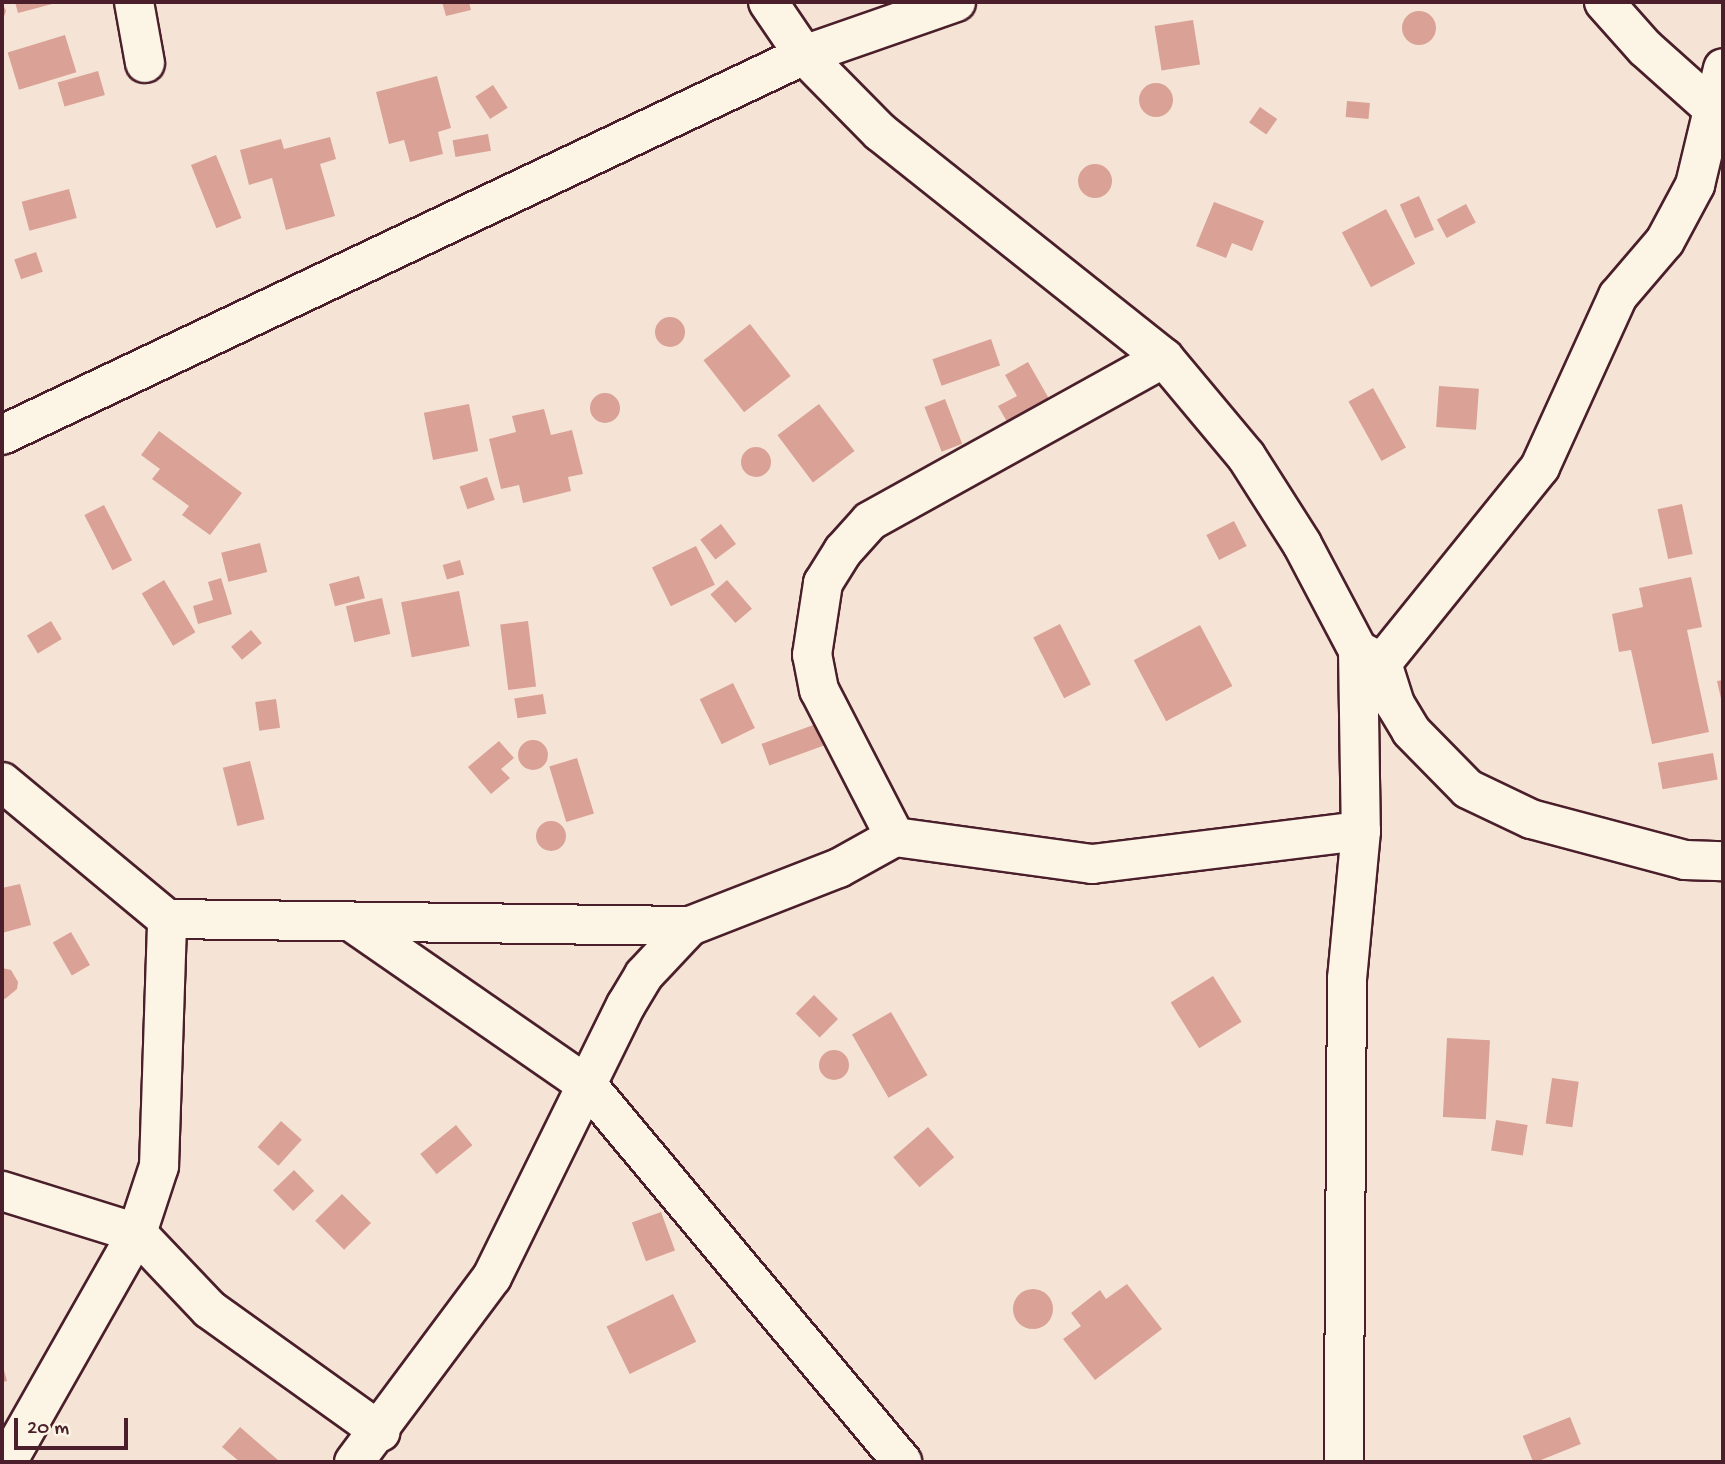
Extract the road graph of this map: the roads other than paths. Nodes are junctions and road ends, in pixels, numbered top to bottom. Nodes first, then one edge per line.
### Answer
1 (134, 2) edge
2 (768, 2) edge
3 (956, 2) edge
4 (1604, 2) edge
5 (804, 55) junction
6 (145, 63) dead end
7 (1723, 68) edge
8 (1712, 107) junction
9 (1164, 358) junction
10 (2, 435) edge
11 (1370, 657) junction
12 (2, 782) edge
13 (1361, 831) junction
14 (895, 837) junction
15 (1723, 861) edge
16 (167, 919) junction
17 (353, 923) junction
18 (690, 926) junction
19 (588, 1086) junction
20 (2, 1191) edge
21 (137, 1233) junction
22 (381, 1432) junction
23 (7, 1462) edge
24 (354, 1462) edge
25 (902, 1462) edge
26 (1344, 1462) edge

1 - 6 street
2 - 5 street
3 - 5 street
4 - 8 street
5 - 9 street
5 - 10 street
7 - 8 street
8 - 11 street
9 - 11 street
9 - 14 street
11 - 13 street
11 - 15 street
12 - 16 street
13 - 14 street
13 - 26 street
14 - 18 street
16 - 17 street
16 - 21 street
17 - 18 street
17 - 19 street
18 - 19 street
19 - 22 street
19 - 25 street
20 - 21 street
21 - 22 street
21 - 23 street
22 - 24 street

